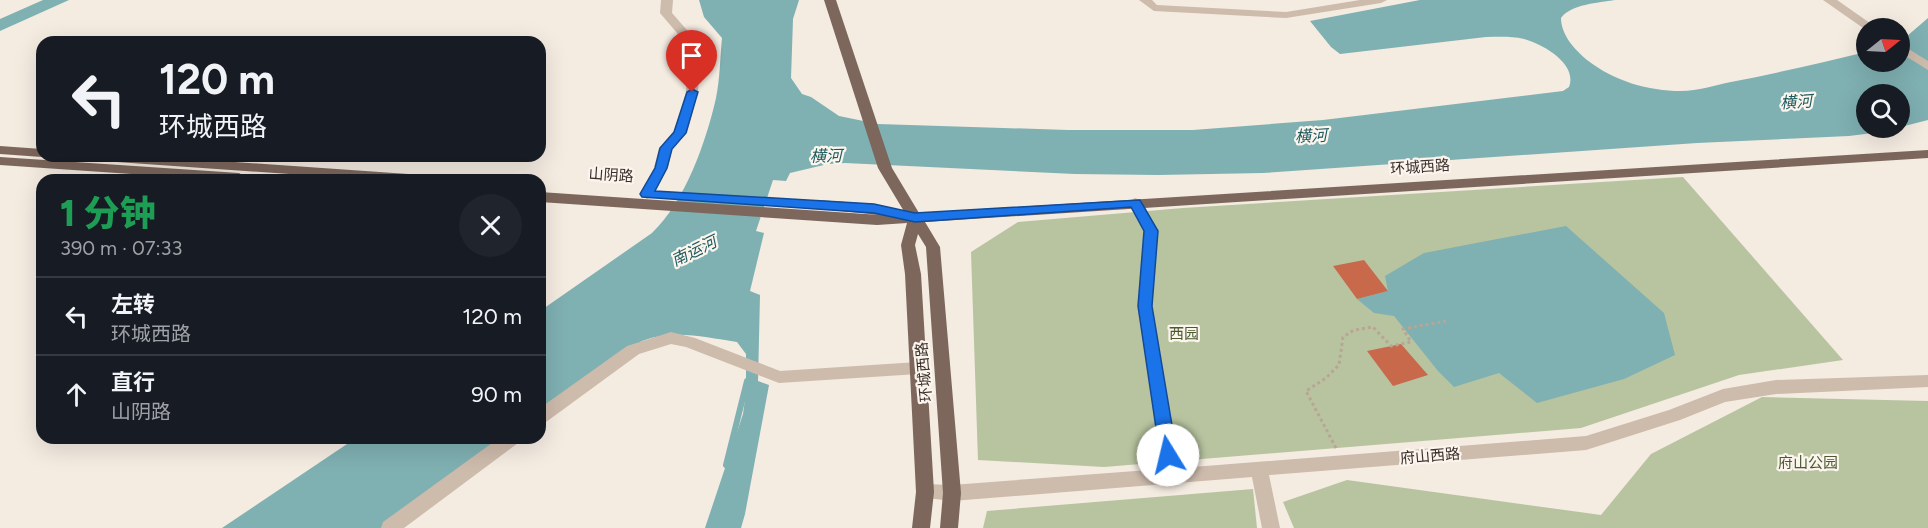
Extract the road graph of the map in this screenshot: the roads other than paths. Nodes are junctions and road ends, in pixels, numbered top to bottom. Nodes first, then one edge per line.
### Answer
1 (668, 0) edge
2 (830, 0) edge
3 (1145, 0) edge
4 (1381, 0) edge
5 (1829, 0) edge
6 (1856, 18) edge
7 (1910, 54) edge
8 (1928, 66) edge
9 (0, 150) edge
10 (36, 153) edge
11 (1928, 154) edge
12 (0, 161) edge
13 (175, 162) edge
14 (195, 174) edge
15 (350, 174) edge
16 (546, 187) edge
17 (647, 194) junction
18 (546, 197) edge
19 (675, 201) junction
20 (1136, 203) junction
21 (915, 218) junction
22 (918, 368) junction
23 (1928, 381) edge
24 (546, 413) edge
25 (504, 444) edge
26 (1259, 469) junction
27 (1172, 476) junction
28 (925, 492) junction
29 (952, 493) junction
30 (390, 528) edge
31 (921, 528) edge
32 (949, 528) edge
33 (1271, 528) edge

1 - 17 street
2 - 21 main road
3 - 4 street
5 - 6 street
7 - 8 street
9 - 10 main road
11 - 20 main road, 环城西路
12 - 14 main road
13 - 15 main road
16 - 17 main road, 山阴路
17 - 19 main road, 山阴路
18 - 19 main road, 山阴路
19 - 21 main road, 山阴路
20 - 21 main road, 环城西路
20 - 27 street
21 - 22 main road, 环城西路
21 - 29 main road, 环城西路
22 - 24 street
22 - 28 main road, 环城西路
23 - 26 street, 府山西路
25 - 30 street
26 - 27 street, 府山西路
26 - 33 street
27 - 29 street, 府山西路
28 - 29 street, 府山西路
28 - 31 main road, 环城西路
29 - 32 main road, 环城西路

